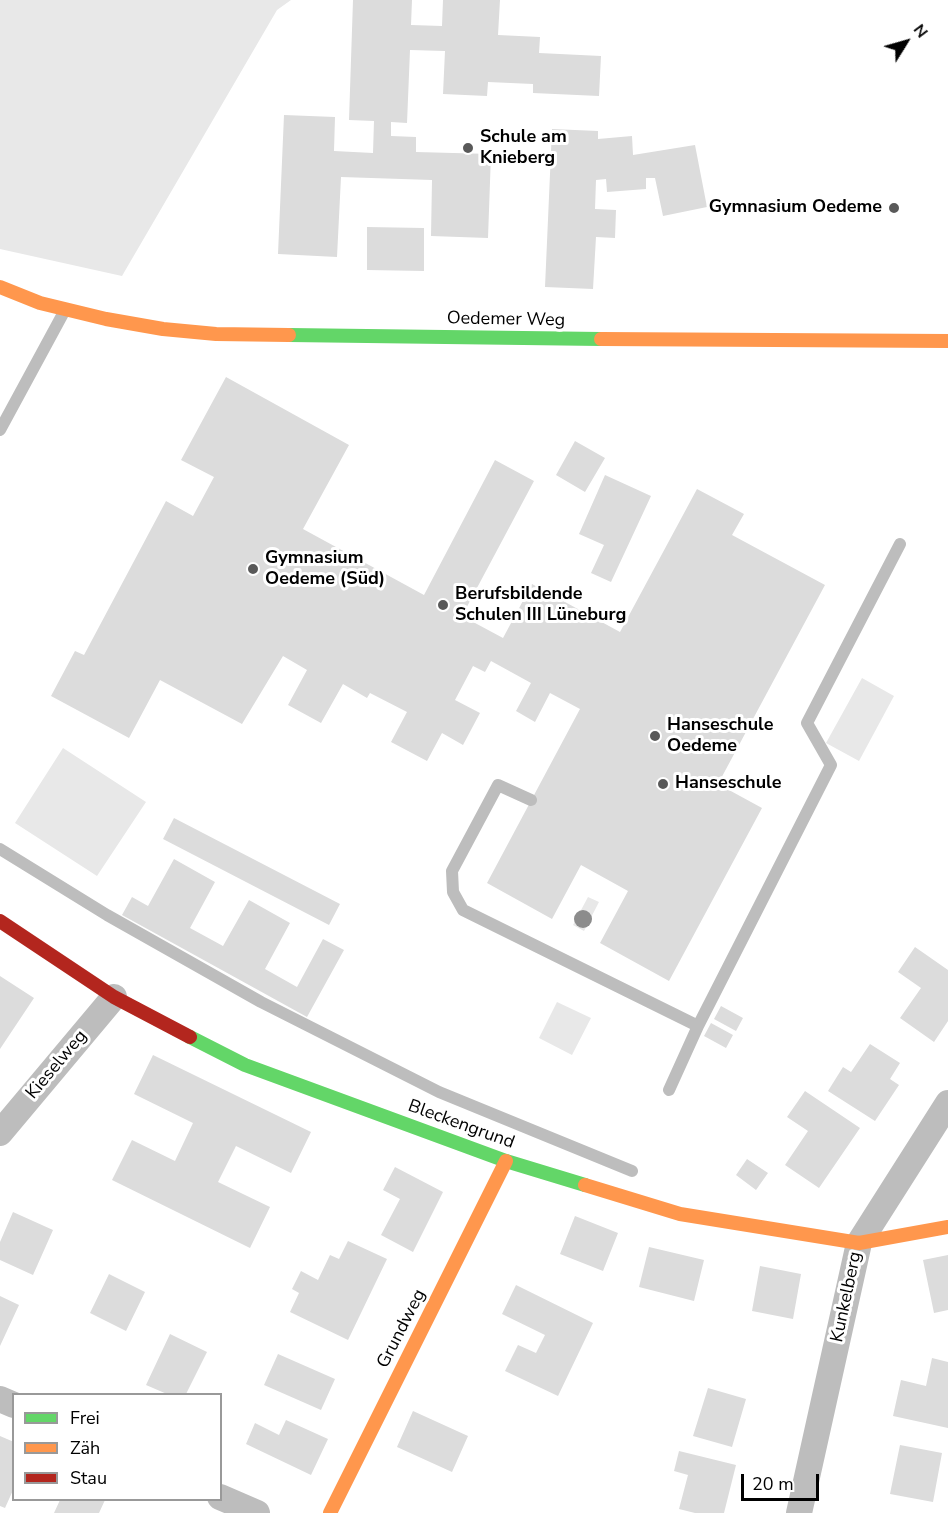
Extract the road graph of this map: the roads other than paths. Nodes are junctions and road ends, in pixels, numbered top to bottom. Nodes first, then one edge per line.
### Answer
1 (0, 287) edge
2 (65, 309) junction
3 (948, 341) edge
4 (0, 430) edge
5 (900, 544) dead end
6 (531, 800) dead end
7 (0, 849) edge
8 (0, 921) edge
9 (114, 997) junction
10 (698, 1026) junction
11 (669, 1090) dead end
12 (948, 1103) edge
13 (0, 1133) edge
14 (506, 1161) junction
15 (632, 1171) dead end
16 (948, 1227) edge
17 (859, 1243) junction
18 (222, 1498) edge
19 (257, 1513) edge
20 (330, 1513) edge
21 (799, 1513) edge

1 - 2 street, Oedemer Weg
2 - 3 street, Oedemer Weg
2 - 4 lane
5 - 10 lane
6 - 10 lane
7 - 15 lane
8 - 9 street, Bleckengrund
9 - 13 street, Kieselweg
9 - 14 street, Bleckengrund
10 - 11 lane
12 - 17 street, Kunkelberg
14 - 17 street, Bleckengrund
14 - 20 street, Grundweg
16 - 17 street, Bleckengrund
17 - 21 street, Kunkelberg
18 - 19 street

